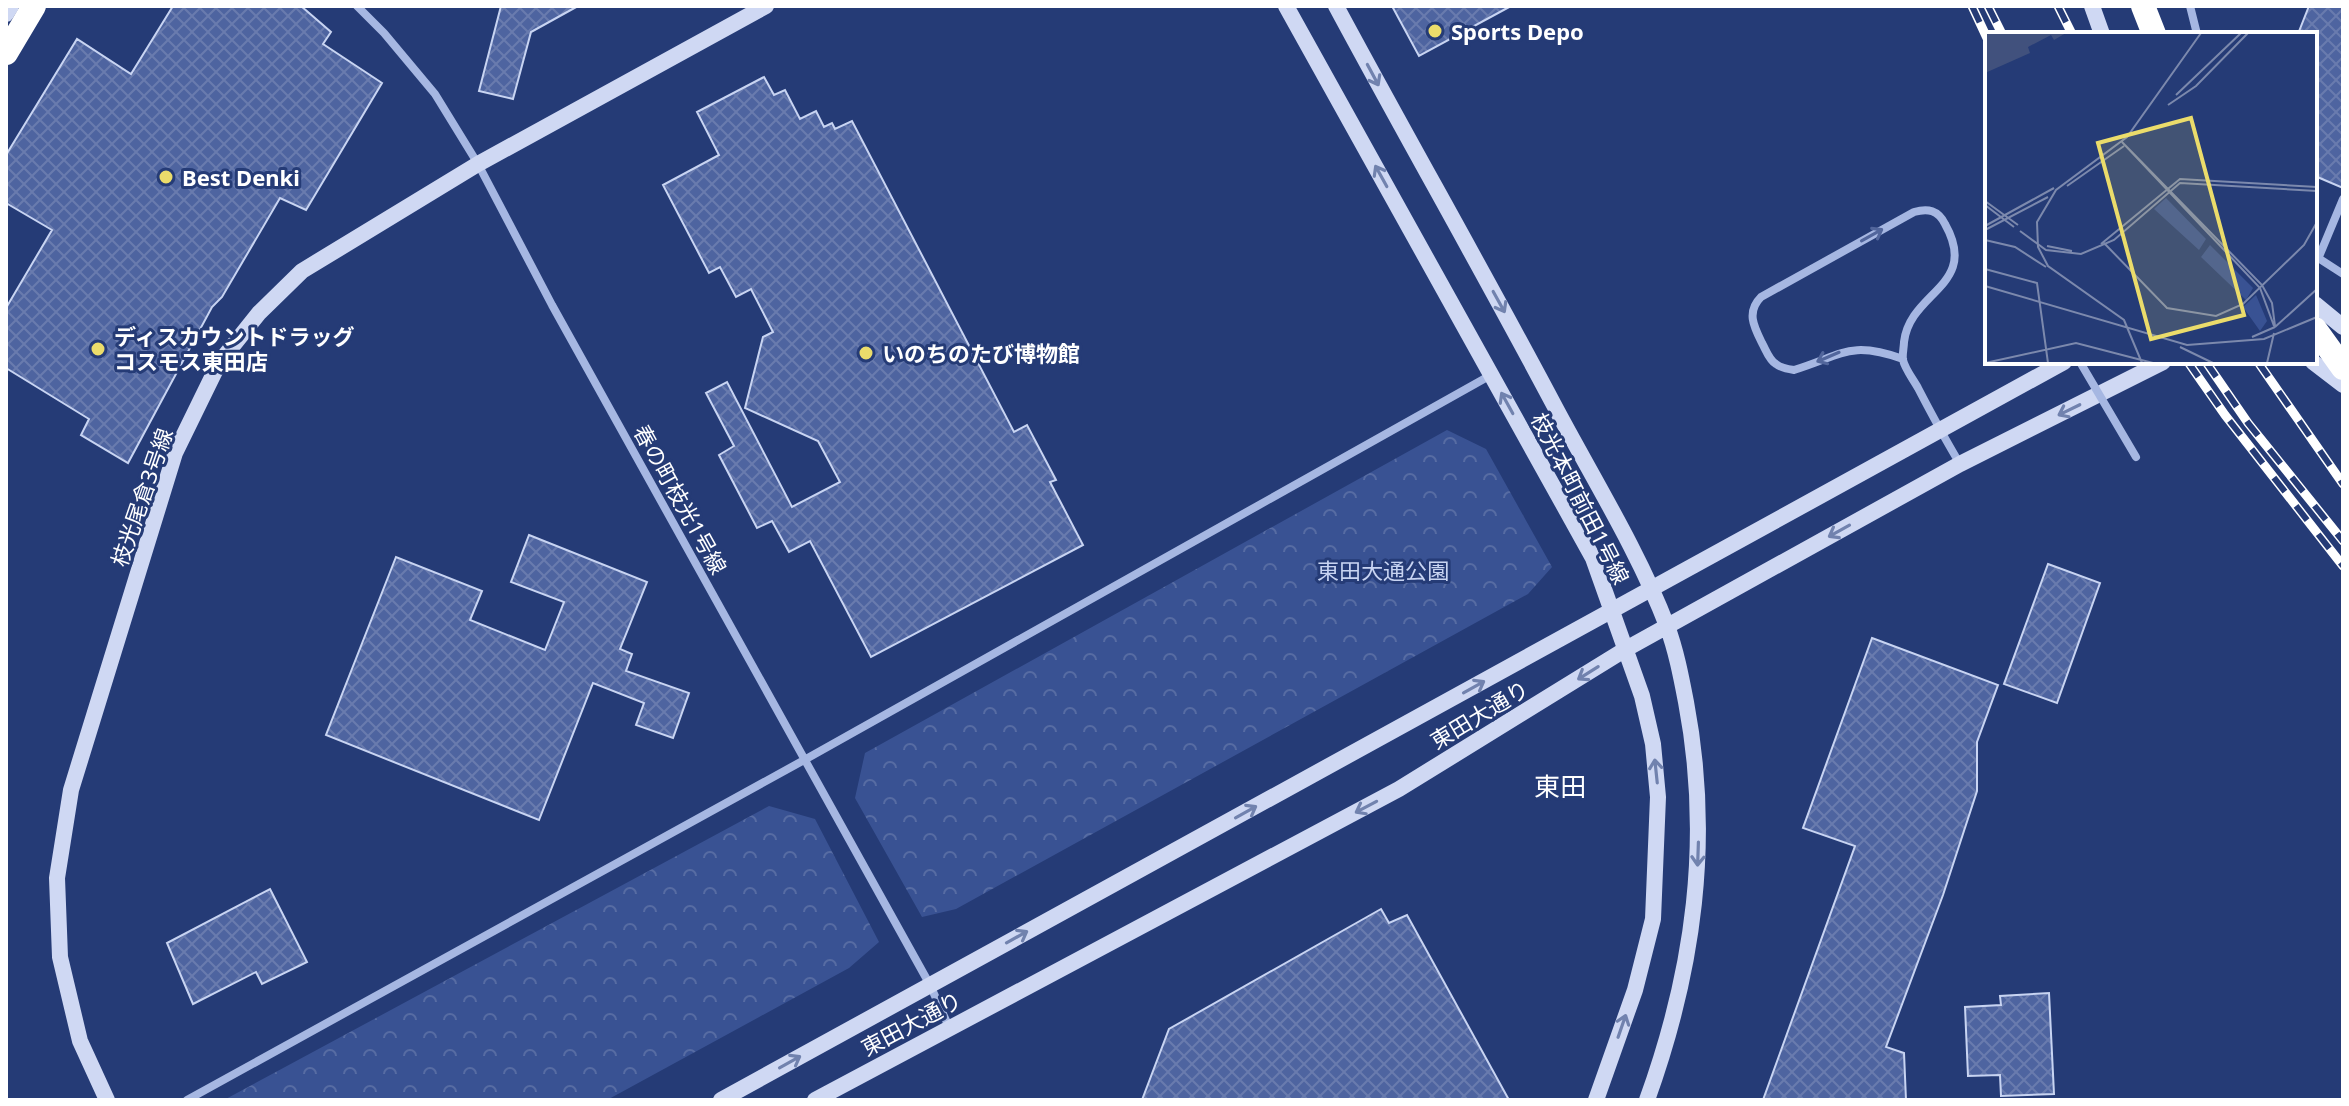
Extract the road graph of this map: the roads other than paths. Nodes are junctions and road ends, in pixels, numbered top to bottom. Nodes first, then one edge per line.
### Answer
1 (11, 6) edge
2 (34, 6) edge
3 (357, 6) edge
4 (766, 6) edge
5 (1286, 6) edge
6 (1336, 6) edge
7 (2092, 6) edge
8 (2144, 6) edge
9 (2190, 6) edge
10 (6, 14) edge
11 (2101, 32) edge
12 (2154, 32) edge
13 (2196, 32) edge
14 (6, 53) edge
15 (478, 164) junction
16 (2343, 199) edge
17 (2317, 255) edge
18 (2317, 258) edge
19 (2343, 274) edge
20 (2317, 306) edge
21 (2343, 327) edge
22 (2317, 332) edge
23 (1903, 359) junction
24 (2060, 364) edge
25 (2081, 364) edge
26 (2159, 364) edge
27 (2316, 364) edge
28 (2343, 368) edge
29 (1491, 375) junction
30 (2343, 385) edge
31 (1940, 430) junction
32 (2136, 457) dead end
33 (1960, 464) junction
34 (1650, 588) junction
35 (1613, 610) junction
36 (1668, 627) junction
37 (1626, 649) junction
38 (806, 759) junction
39 (930, 985) junction
40 (949, 1027) junction
41 (107, 1100) edge
42 (187, 1100) edge
43 (721, 1100) edge
44 (815, 1100) edge
45 (1596, 1100) edge
46 (1647, 1100) edge

1 - 10 street
2 - 14 highway
3 - 15 street, 春の町枝光1号線
4 - 15 street, 枝光尾倉3号線
29 -> 5 street, 枝光本町前田1号線
6 -> 34 street, 枝光本町前田1号線
7 - 11 street
8 - 12 highway
9 - 13 street
15 - 38 street, 春の町枝光1号線
15 - 41 street, 枝光尾倉3号線
16 - 17 street
18 - 19 street
20 - 21 street
22 - 28 highway
23 -> 23 street
23 - 31 street
24 - 31 street, 東田大通り
25 - 32 street, bridge
26 -> 33 street, 東田大通り
27 - 30 street
35 -> 29 street, 枝光本町前田1号線
29 - 38 street
31 - 33 street
31 - 34 street, 東田大通り
33 -> 36 street, 東田大通り
34 - 35 street, 東田大通り
34 - 36 street, 枝光本町前田1号線
35 - 37 street, 枝光本町前田1号線
39 -> 35 street, 東田大通り
36 - 37 street, 東田大通り
36 -> 46 street, 枝光本町前田1号線
37 -> 40 street, 東田大通り
45 -> 37 street, 枝光本町前田1号線
38 - 39 street, 春の町枝光1号線
38 - 42 street
39 - 40 street, 春の町枝光1号線
43 -> 39 street, 東田大通り
40 - 44 street, 東田大通り

